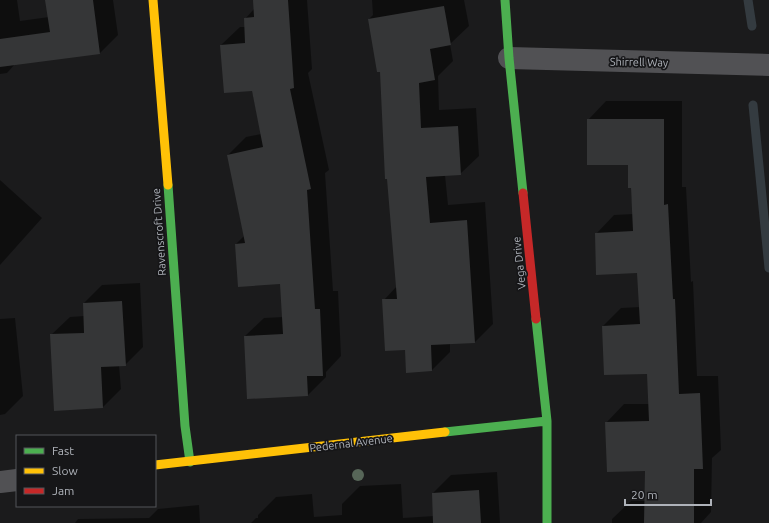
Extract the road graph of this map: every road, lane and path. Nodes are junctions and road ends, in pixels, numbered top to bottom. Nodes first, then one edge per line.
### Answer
1 (153, 0) edge
2 (506, 0) edge
3 (509, 58) junction
4 (769, 65) edge
5 (547, 421) junction
6 (190, 462) junction
7 (156, 465) edge
8 (16, 480) edge
9 (0, 482) edge
10 (547, 523) edge

1 - 6 street, Ravenscroft Drive
2 - 3 street, Vega Drive
3 - 4 street, Shirrell Way
3 - 5 street, Vega Drive
5 - 6 street, Pedernal Avenue
5 - 10 street, Vega Drive
6 - 7 street, Pedernal Avenue
8 - 9 street

